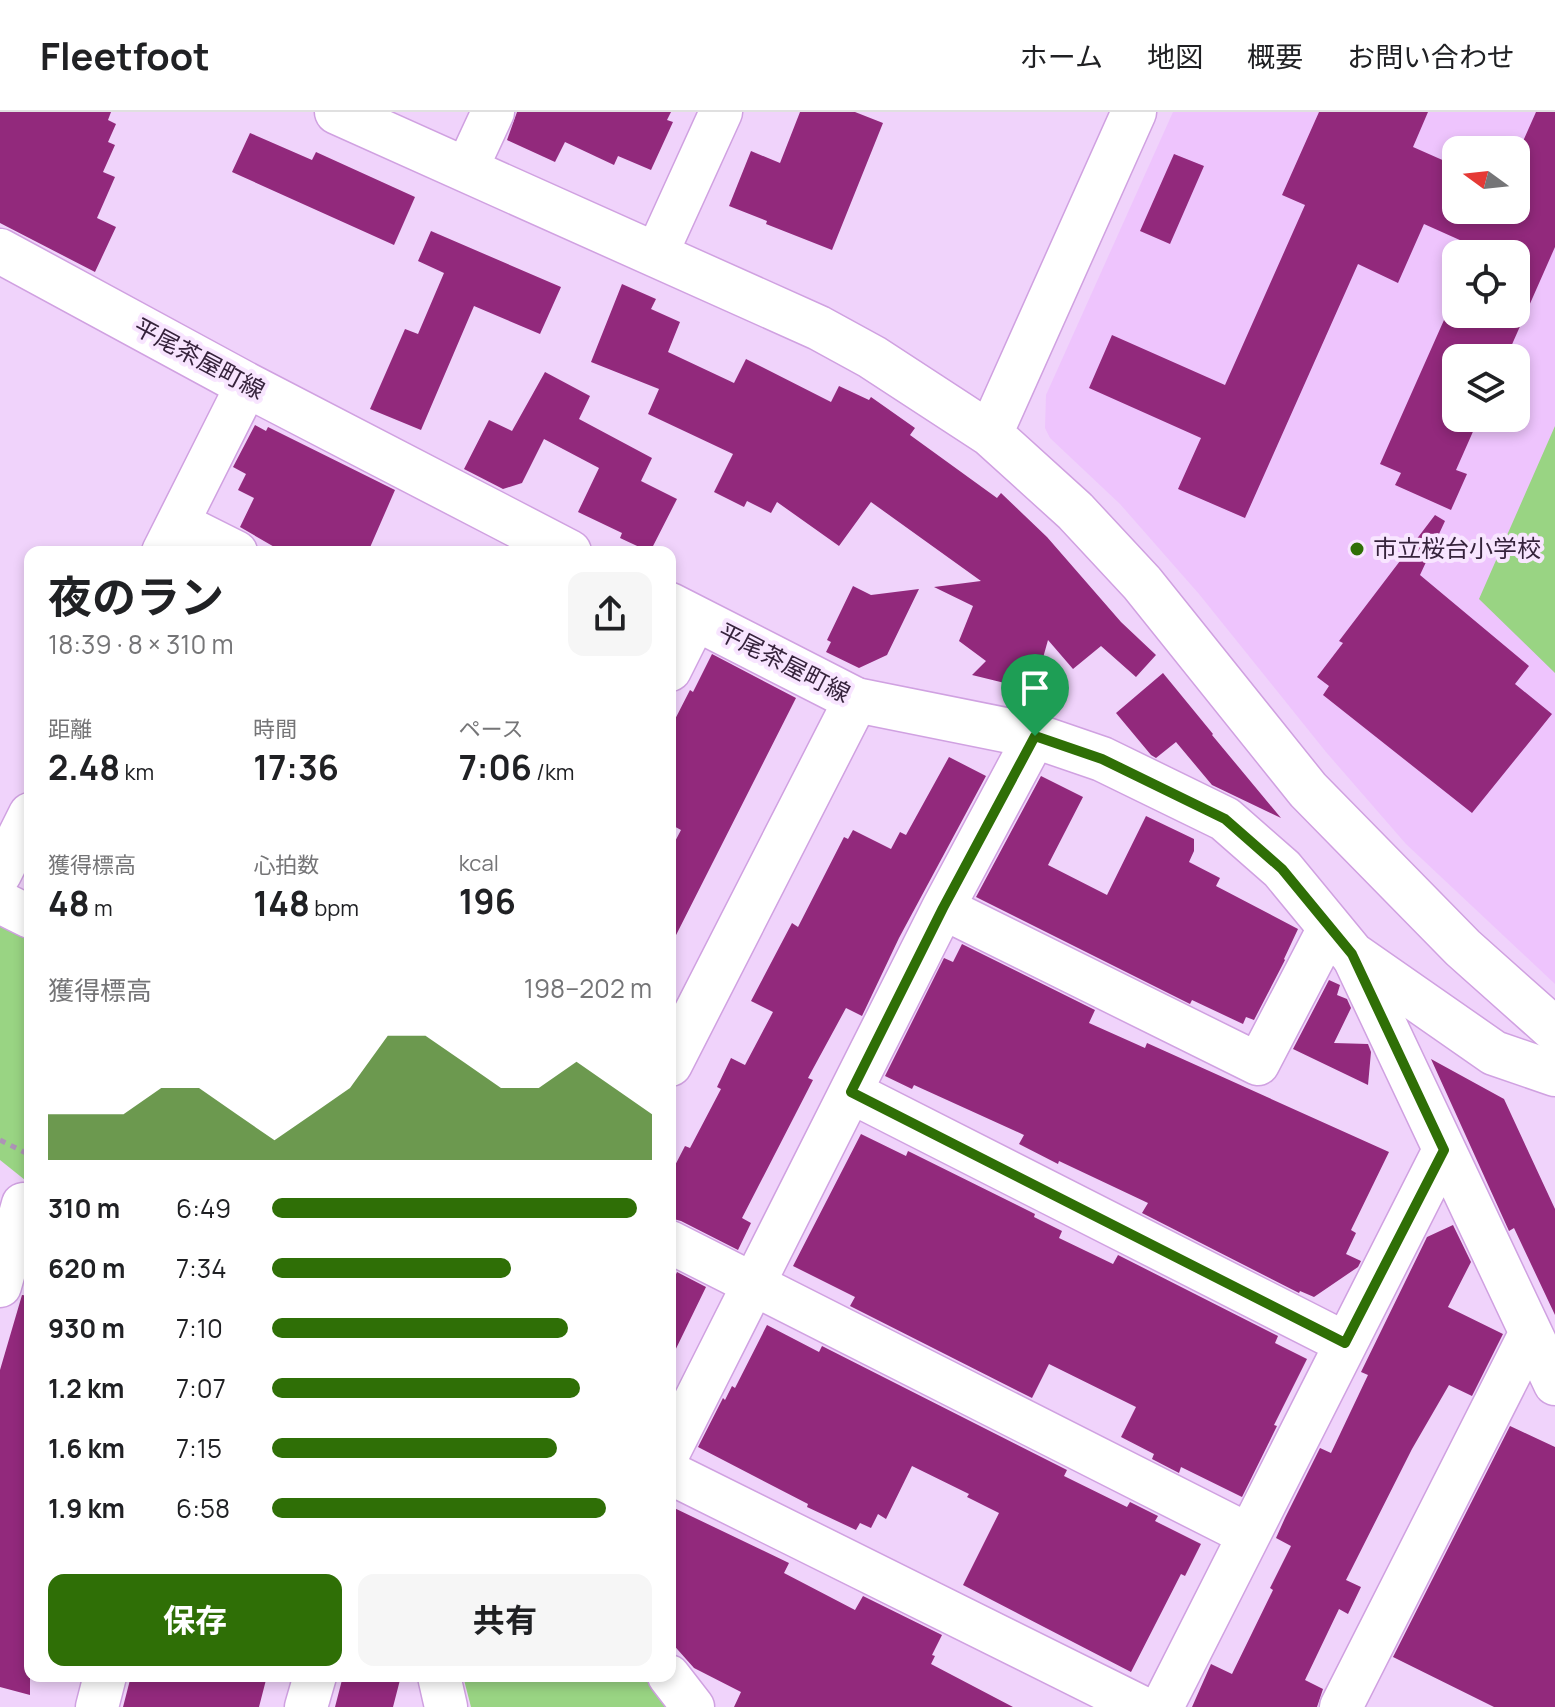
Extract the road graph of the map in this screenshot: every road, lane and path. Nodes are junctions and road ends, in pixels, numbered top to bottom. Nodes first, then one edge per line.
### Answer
1 (337, 112) edge
2 (493, 112) edge
3 (721, 112) edge
4 (1134, 112) edge
5 (467, 168) junction
6 (0, 251) edge
7 (656, 255) junction
8 (247, 385) junction
9 (990, 434) junction
10 (170, 537) edge
11 (210, 546) edge
12 (557, 546) edge
13 (683, 611) edge
14 (676, 643) edge
15 (856, 700) junction
16 (1035, 736) junction
17 (24, 826) edge
18 (0, 874) edge
19 (0, 902) edge
20 (943, 908) junction
21 (24, 914) edge
22 (1340, 941) junction
23 (1555, 1030) edge
24 (676, 1052) edge
25 (1555, 1074) edge
26 (851, 1092) junction
27 (0, 1140) edge
28 (1444, 1150) junction
29 (24, 1152) edge
30 (18, 1200) edge
31 (676, 1245) edge
32 (752, 1284) junction
33 (0, 1286) edge
34 (1530, 1334) junction
35 (1345, 1343) junction
36 (1555, 1384) edge
37 (676, 1438) edge
38 (676, 1476) edge
39 (1249, 1535) junction
40 (103, 1682) edge
41 (313, 1682) edge
42 (440, 1682) edge
43 (674, 1682) edge
44 (97, 1707) edge
45 (306, 1707) edge
46 (446, 1707) edge
47 (693, 1707) edge
48 (1141, 1707) edge
49 (1162, 1707) edge
50 (1341, 1707) edge

1 - 5 street
2 - 5 street
3 - 7 street
4 - 9 street
5 - 7 street
6 - 8 street, 平尾茶屋町線
7 - 9 street
8 - 10 street
8 - 12 street, 平尾茶屋町線
9 - 23 street
10 - 11 street
13 - 14 street
13 - 15 street, 平尾茶屋町線
15 - 16 street, 平尾茶屋町線
15 - 24 street
16 - 20 street
16 - 22 street, 平尾茶屋町線
17 - 18 street
19 - 21 street
20 - 22 street
20 - 26 street
22 - 25 street, 平尾茶屋町線
22 - 28 street
26 - 32 street
26 - 35 street
27 - 29 path
28 - 34 street
28 - 35 street
30 - 33 street
31 - 32 street
32 - 37 street
32 - 39 street
34 - 36 street
34 - 50 street
35 - 39 street
38 - 48 street
39 - 49 street
40 - 44 street
41 - 45 street
42 - 46 street
43 - 47 street

